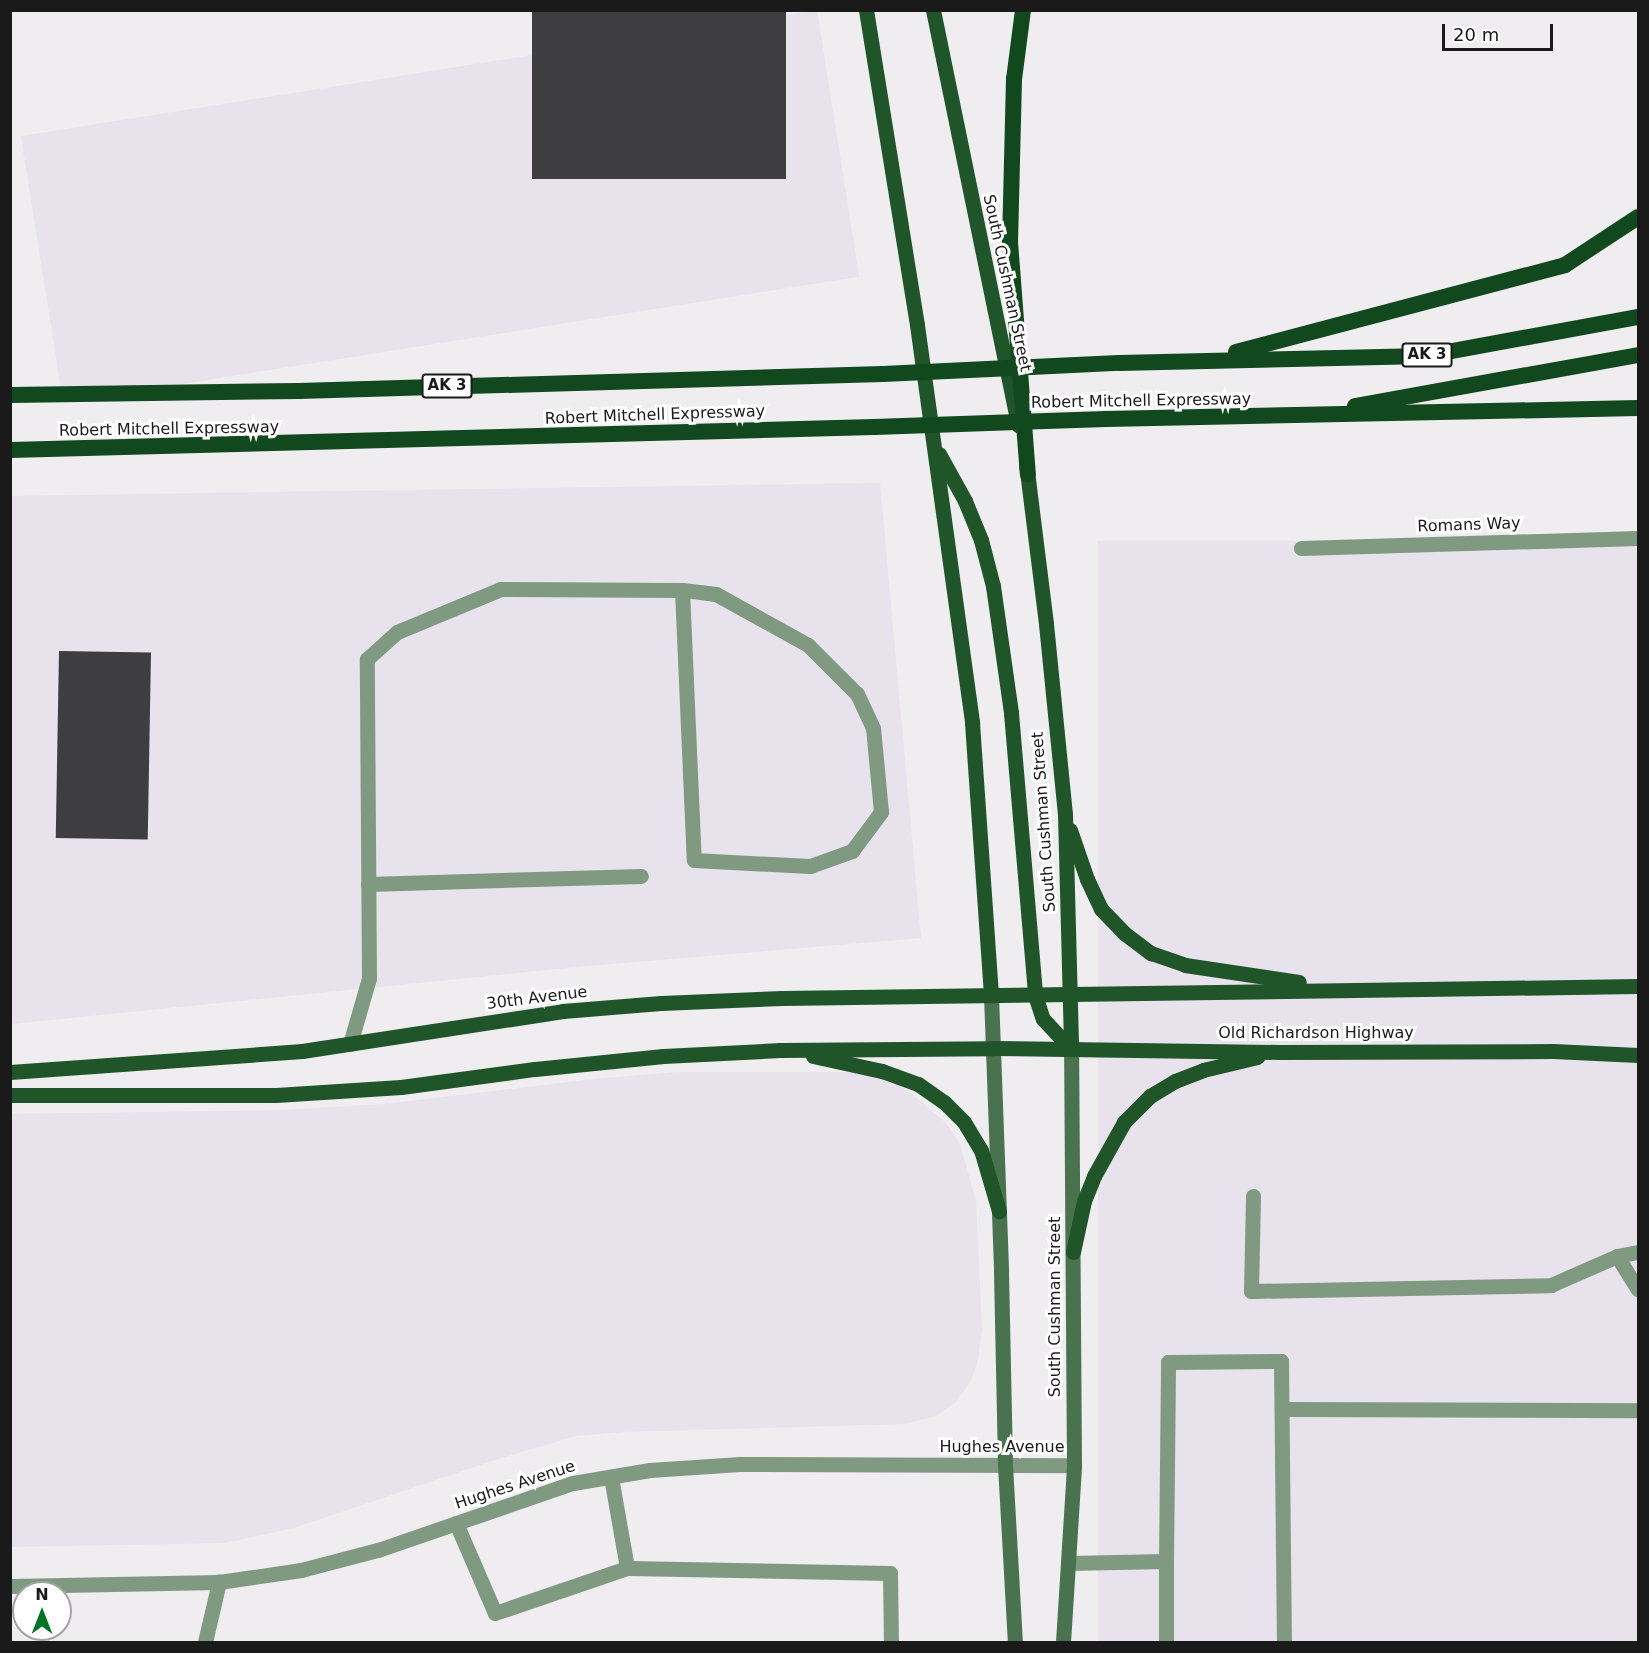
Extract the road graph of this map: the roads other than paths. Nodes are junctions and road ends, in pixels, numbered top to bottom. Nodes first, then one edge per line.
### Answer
1 (866, 10) edge
2 (933, 10) edge
3 (1023, 10) edge
4 (1638, 217) edge
5 (1638, 317) edge
6 (1638, 356) edge
7 (1212, 359) junction
8 (10, 395) edge
9 (1638, 408) edge
10 (1300, 416) junction
11 (935, 446) junction
12 (10, 450) edge
13 (1028, 474) junction
14 (1638, 538) edge
15 (1301, 548) dead end
16 (682, 590) junction
17 (1065, 814) junction
18 (641, 876) dead end
19 (368, 884) junction
20 (1638, 986) edge
21 (1353, 988) junction
22 (1071, 994) junction
23 (991, 995) junction
24 (1035, 995) junction
25 (350, 1044) junction
26 (993, 1048) junction
27 (1071, 1049) junction
28 (787, 1050) junction
29 (1280, 1052) junction
30 (1638, 1054) edge
31 (10, 1071) edge
32 (10, 1095) edge
33 (1253, 1196) dead end
34 (999, 1211) junction
35 (1073, 1252) junction
36 (1638, 1252) edge
37 (1617, 1256) junction
38 (1638, 1289) edge
39 (1282, 1409) junction
40 (1638, 1410) edge
41 (1005, 1465) junction
42 (1074, 1465) junction
43 (611, 1477) junction
44 (456, 1523) junction
45 (1166, 1561) junction
46 (1068, 1563) junction
47 (627, 1568) junction
48 (219, 1582) junction
49 (10, 1586) edge
50 (205, 1642) edge
51 (891, 1642) edge
52 (1015, 1642) edge
53 (1063, 1642) edge
54 (1166, 1642) edge
55 (1284, 1642) edge

1 - 11 main road
2 - 13 main road, South Cushman Street
3 - 13 highway
4 - 7 highway
5 - 7 highway, AK 3
6 - 10 highway
7 - 8 highway, Robert Mitchell Expressway / AK 3, bridge
9 - 10 highway
10 - 12 highway, Robert Mitchell Expressway, bridge
11 - 23 main road
11 - 24 main road
13 - 17 main road, South Cushman Street
14 - 15 street, Romans Way
16 - 16 street
16 - 19 street
17 - 21 main road
17 - 22 main road, South Cushman Street
18 - 19 street
19 - 25 street
20 - 21 main road
21 - 22 main road
22 - 24 main road, 30th Avenue
22 - 27 main road, South Cushman Street
23 - 24 main road, 30th Avenue
23 - 25 main road, 30th Avenue
23 - 26 main road
24 - 27 main road
25 - 31 main road, 30th Avenue
26 - 27 main road, Old Richardson Highway
26 - 28 main road
26 - 34 main road
27 - 29 main road, Old Richardson Highway
27 - 35 main road, South Cushman Street
28 - 32 main road
28 - 34 main road
29 - 30 main road, Old Richardson Highway
29 - 35 main road
33 - 37 street
34 - 41 main road
35 - 42 main road, South Cushman Street
36 - 37 street
37 - 38 street
39 - 40 street
39 - 45 street
39 - 55 street
41 - 42 street, Hughes Avenue
41 - 43 street, Hughes Avenue
41 - 52 main road
42 - 46 main road, South Cushman Street
43 - 44 street, Hughes Avenue
43 - 47 street
44 - 47 street
44 - 48 street, Hughes Avenue
45 - 46 street
45 - 54 street
46 - 53 main road, South Cushman Street
47 - 51 street
48 - 49 street, Hughes Avenue
48 - 50 street

